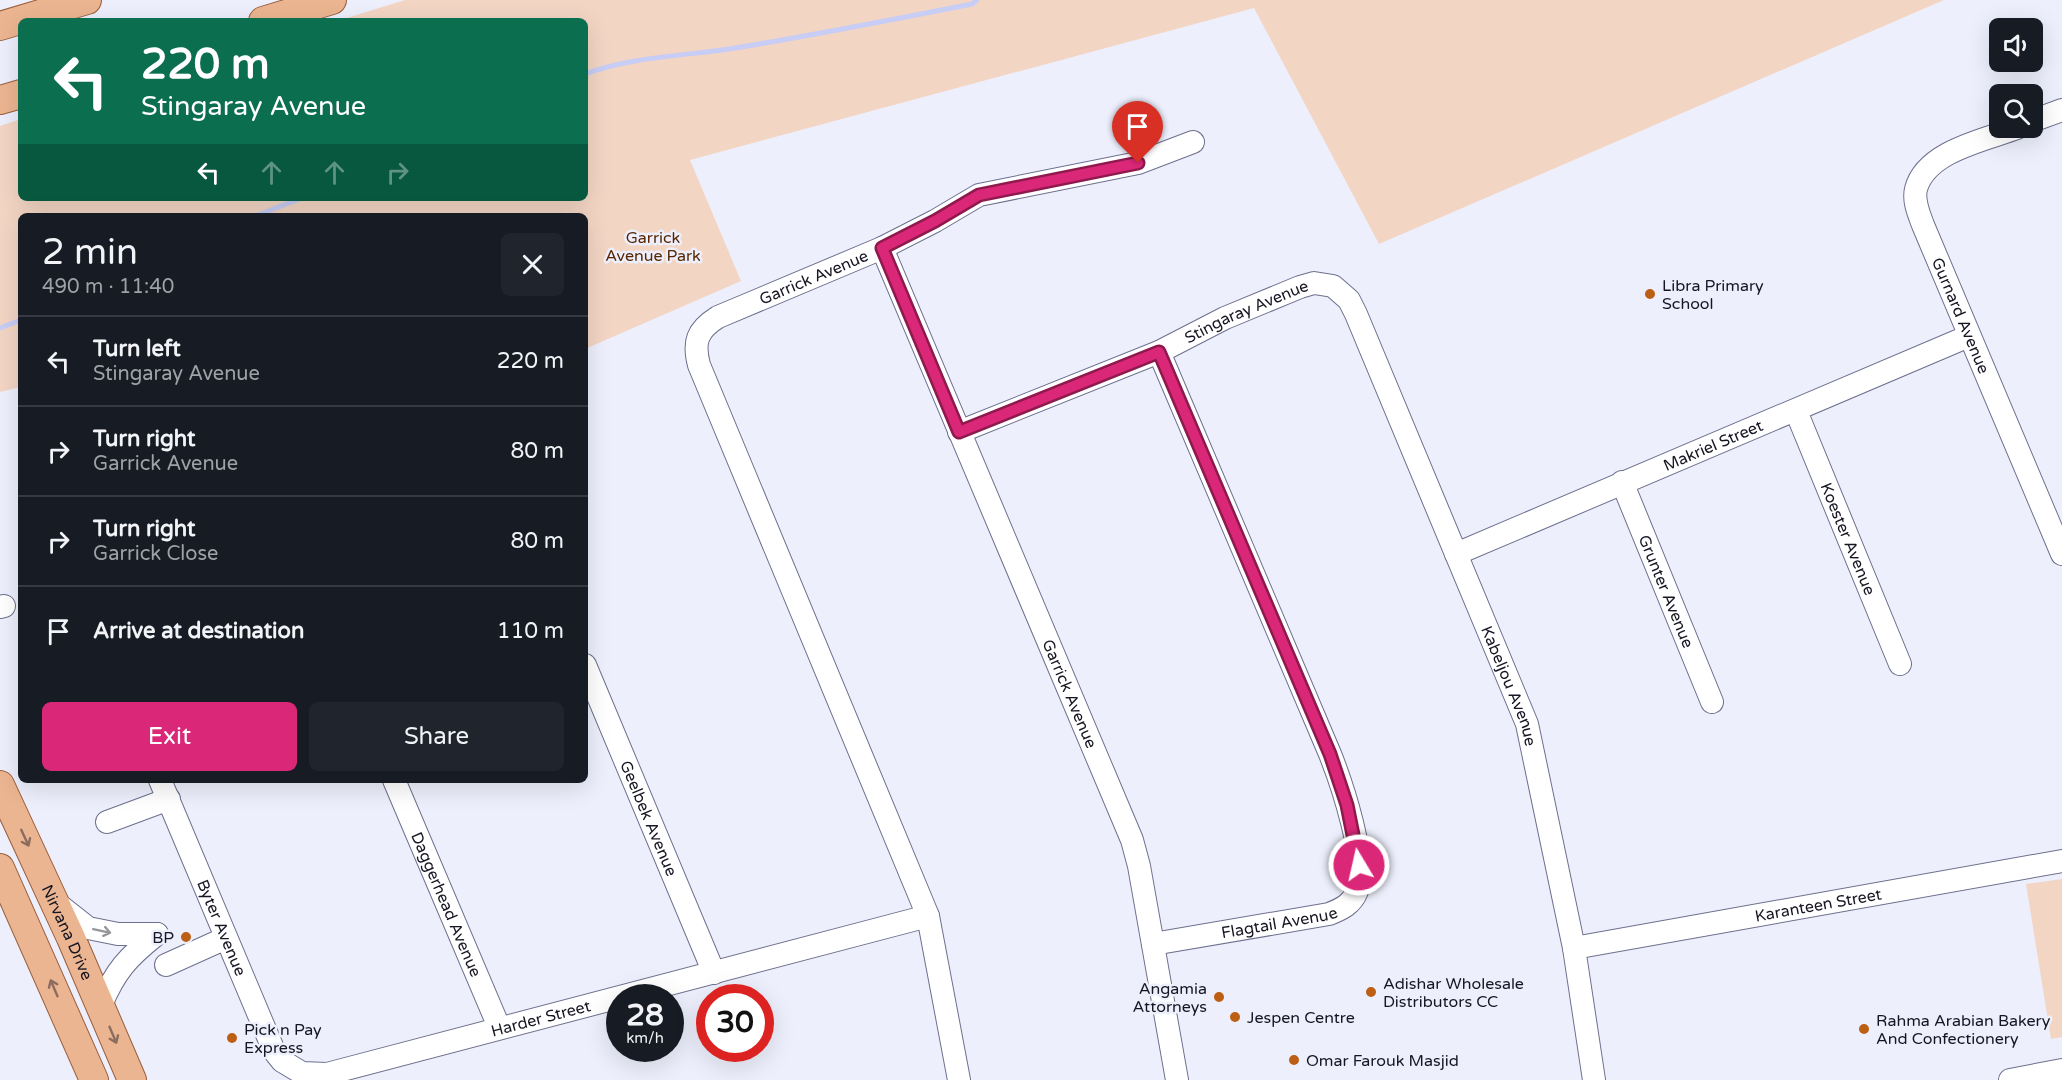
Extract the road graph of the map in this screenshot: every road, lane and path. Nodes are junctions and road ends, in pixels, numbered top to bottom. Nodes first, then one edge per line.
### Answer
1 (87, 0) edge
2 (332, 0) edge
3 (282, 9) edge
4 (27, 18) edge
5 (18, 21) edge
6 (0, 26) edge
7 (18, 95) edge
8 (0, 100) edge
9 (2062, 110) edge
10 (2043, 117) edge
11 (1991, 138) edge
12 (1193, 142) dead end
13 (882, 248) junction
14 (1356, 314) joint
15 (1969, 336) junction
16 (1159, 352) junction
17 (1796, 411) junction
18 (959, 432) junction
19 (1622, 482) junction
20 (1456, 554) junction
21 (2062, 554) edge
22 (1900, 664) dead end
23 (588, 672) edge
24 (1712, 702) dead end
25 (395, 783) edge
26 (0, 785) edge
27 (164, 789) edge
28 (107, 822) dead end
29 (2062, 861) edge
30 (0, 868) edge
31 (55, 902) junction
32 (928, 916) junction
33 (226, 938) junction
34 (1153, 944) junction
35 (1574, 948) junction
36 (166, 965) dead end
37 (714, 973) junction
38 (100, 1005) junction
39 (499, 1027) junction
40 (293, 1069) joint
41 (2062, 1070) edge
42 (94, 1080) edge
43 (132, 1080) edge
44 (959, 1080) edge
45 (1177, 1080) edge
46 (1594, 1080) edge
47 (2010, 1080) edge

1 - 4 main road
2 - 3 main road
5 - 6 main road
7 - 8 main road
9 - 10 street
11 - 15 street, Gurnard Avenue
12 - 13 street
13 - 18 street, Garrick Avenue
13 - 32 street, Garrick Avenue
14 - 16 street, Stingaray Avenue
14 - 20 street, Kabeljou Avenue
15 - 17 street, Makriel Street
15 - 21 street, Gurnard Avenue
16 - 18 street, Stingaray Avenue
16 - 34 street, Flagtail Avenue
17 - 19 street, Makriel Street
17 - 22 street, Koester Avenue
18 - 34 street, Garrick Avenue
19 - 20 street, Makriel Street
19 - 24 street, Grunter Avenue
20 - 35 street, Kabeljou Avenue
23 - 37 street, Geelbek Avenue
25 - 39 street, Daggerhead Avenue
26 -> 31 main road, Nirvana Drive
27 - 28 street
27 - 33 street, Byter Avenue
29 - 35 street, Karanteen Street
42 -> 30 main road
31 - 38 main road, Nirvana Drive
31 -> 38 street
32 - 37 street, Harder Street
32 - 44 street, Garrick Avenue
33 - 36 street
33 - 40 street, Byter Avenue
34 - 45 street, Garrick Avenue
35 - 46 street, Kabeljou Avenue
37 - 39 street, Harder Street
38 -> 43 main road, Nirvana Drive
39 - 40 street, Harder Street
41 - 47 street

